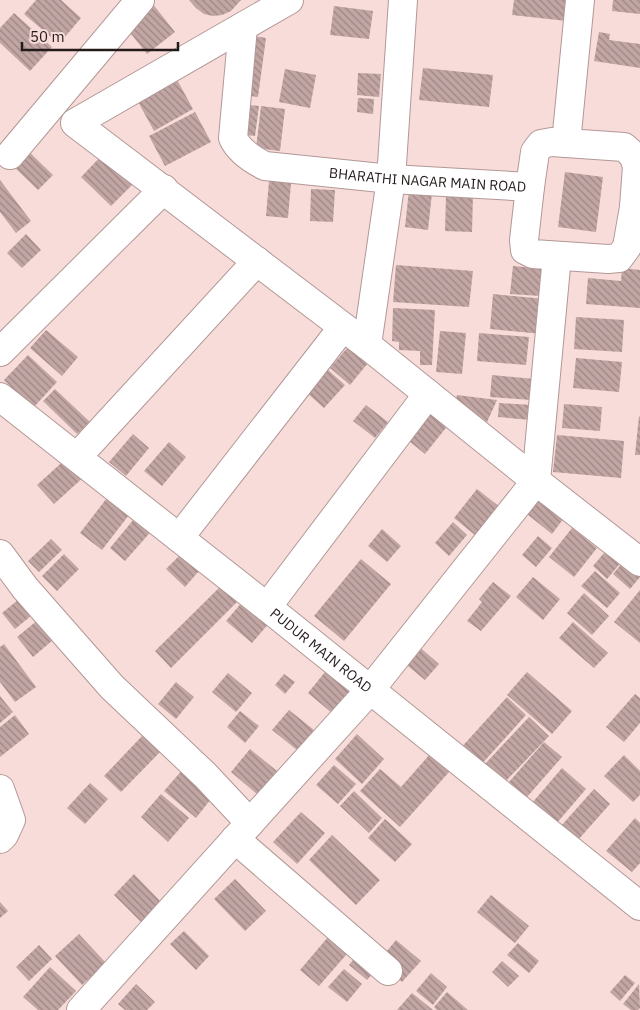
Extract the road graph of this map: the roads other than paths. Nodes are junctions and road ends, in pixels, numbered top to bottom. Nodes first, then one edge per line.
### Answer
1 (140, 0) edge
2 (289, 0) edge
3 (403, 0) edge
4 (580, 0) edge
5 (243, 26) junction
6 (76, 122) junction
7 (566, 143) junction
8 (5, 160) edge
9 (391, 180) junction
10 (530, 187) junction
11 (164, 189) junction
12 (637, 208) edge
13 (557, 256) junction
14 (257, 261) junction
15 (343, 327) junction
16 (367, 345) junction
17 (0, 352) edge
18 (428, 394) junction
19 (0, 397) edge
20 (77, 457) junction
21 (536, 482) junction
22 (179, 538) junction
23 (0, 554) edge
24 (640, 562) edge
25 (267, 607) junction
26 (370, 690) junction
27 (0, 789) edge
28 (242, 831) junction
29 (0, 839) edge
30 (640, 906) edge
31 (388, 971) dead end
32 (81, 1010) edge

1 - 8 street
2 - 5 street
3 - 9 street
4 - 7 street
5 - 6 street
5 - 9 street, BHARATHI NAGAR MAIN ROAD
6 - 8 street
6 - 11 street
7 - 10 street
7 - 12 street
9 - 10 street, BHARATHI NAGAR MAIN ROAD
9 - 16 street
10 - 13 street, BHARATHI NAGAR MAIN ROAD
11 - 14 street
11 - 17 street
12 - 13 street, BHARATHI NAGAR MAIN ROAD
13 - 21 street
14 - 15 street
14 - 20 street
15 - 16 street
15 - 22 street
16 - 18 street
18 - 21 street
18 - 25 street
19 - 20 street, PUDUR MAIN ROAD
20 - 22 street, PUDUR MAIN ROAD
21 - 24 street
21 - 26 street
22 - 25 street, PUDUR MAIN ROAD
23 - 28 street
25 - 26 street, PUDUR MAIN ROAD
26 - 28 street
26 - 30 street, PUDUR MAIN ROAD
27 - 29 street
28 - 31 street
28 - 32 street

